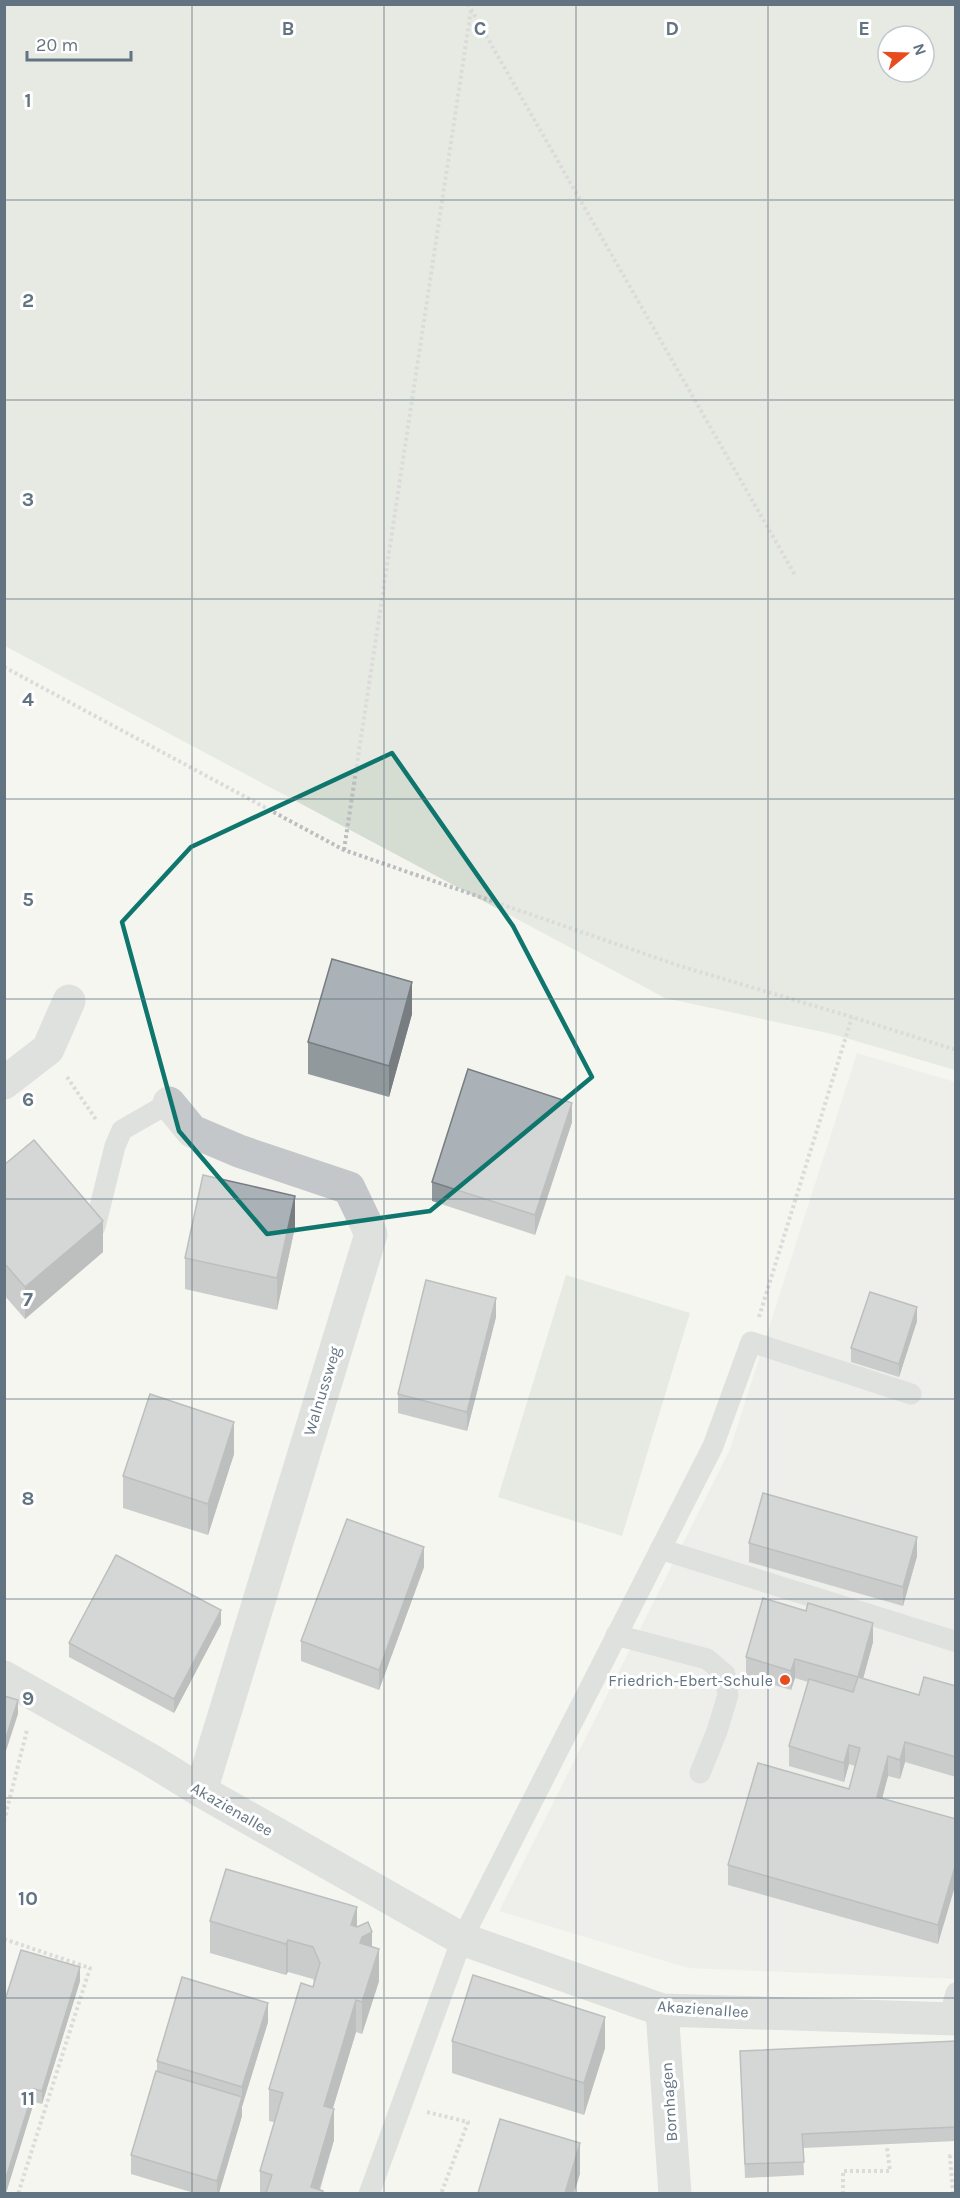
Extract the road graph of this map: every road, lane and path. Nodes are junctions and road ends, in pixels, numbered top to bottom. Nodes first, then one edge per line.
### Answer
1 (468, 4) edge
2 (471, 10) junction
3 (795, 575) dead end
4 (4, 667) edge
5 (344, 850) junction
6 (69, 1001) dead end
7 (852, 1017) junction
8 (956, 1050) edge
9 (4, 1083) edge
10 (170, 1103) joint
11 (95, 1227) edge
12 (751, 1342) junction
13 (911, 1394) dead end
14 (660, 1550) junction
15 (616, 1635) junction
16 (954, 1641) dead end
17 (4, 1677) edge
18 (36, 1694) junction
19 (700, 1773) dead end
20 (201, 1791) junction
21 (4, 1821) edge
22 (4, 1939) edge
23 (462, 1939) junction
24 (662, 2010) junction
25 (953, 2010) edge
26 (400, 2105) junction
27 (887, 2148) edge
28 (956, 2156) edge
29 (18, 2193) edge
30 (369, 2193) edge
31 (441, 2193) edge
32 (675, 2193) edge
33 (843, 2193) edge
34 (953, 2193) edge

1 - 2 path
2 - 3 path
2 - 5 path
4 - 5 path
5 - 7 path
6 - 9 street
7 - 8 path
7 - 12 path
10 - 11 lane
10 - 20 street, Walnussweg
12 - 13 lane
12 - 14 lane
14 - 15 lane
14 - 16 lane
15 - 19 lane
15 - 23 lane
17 - 18 street, Akazienallee
18 - 20 street, Akazienallee
18 - 21 path
20 - 23 street, Akazienallee
22 - 29 path
23 - 24 street, Akazienallee
23 - 26 lane
24 - 25 street, Akazienallee
24 - 32 street, Bornhagen
26 - 30 lane
26 - 31 path
27 - 33 path
28 - 34 path

